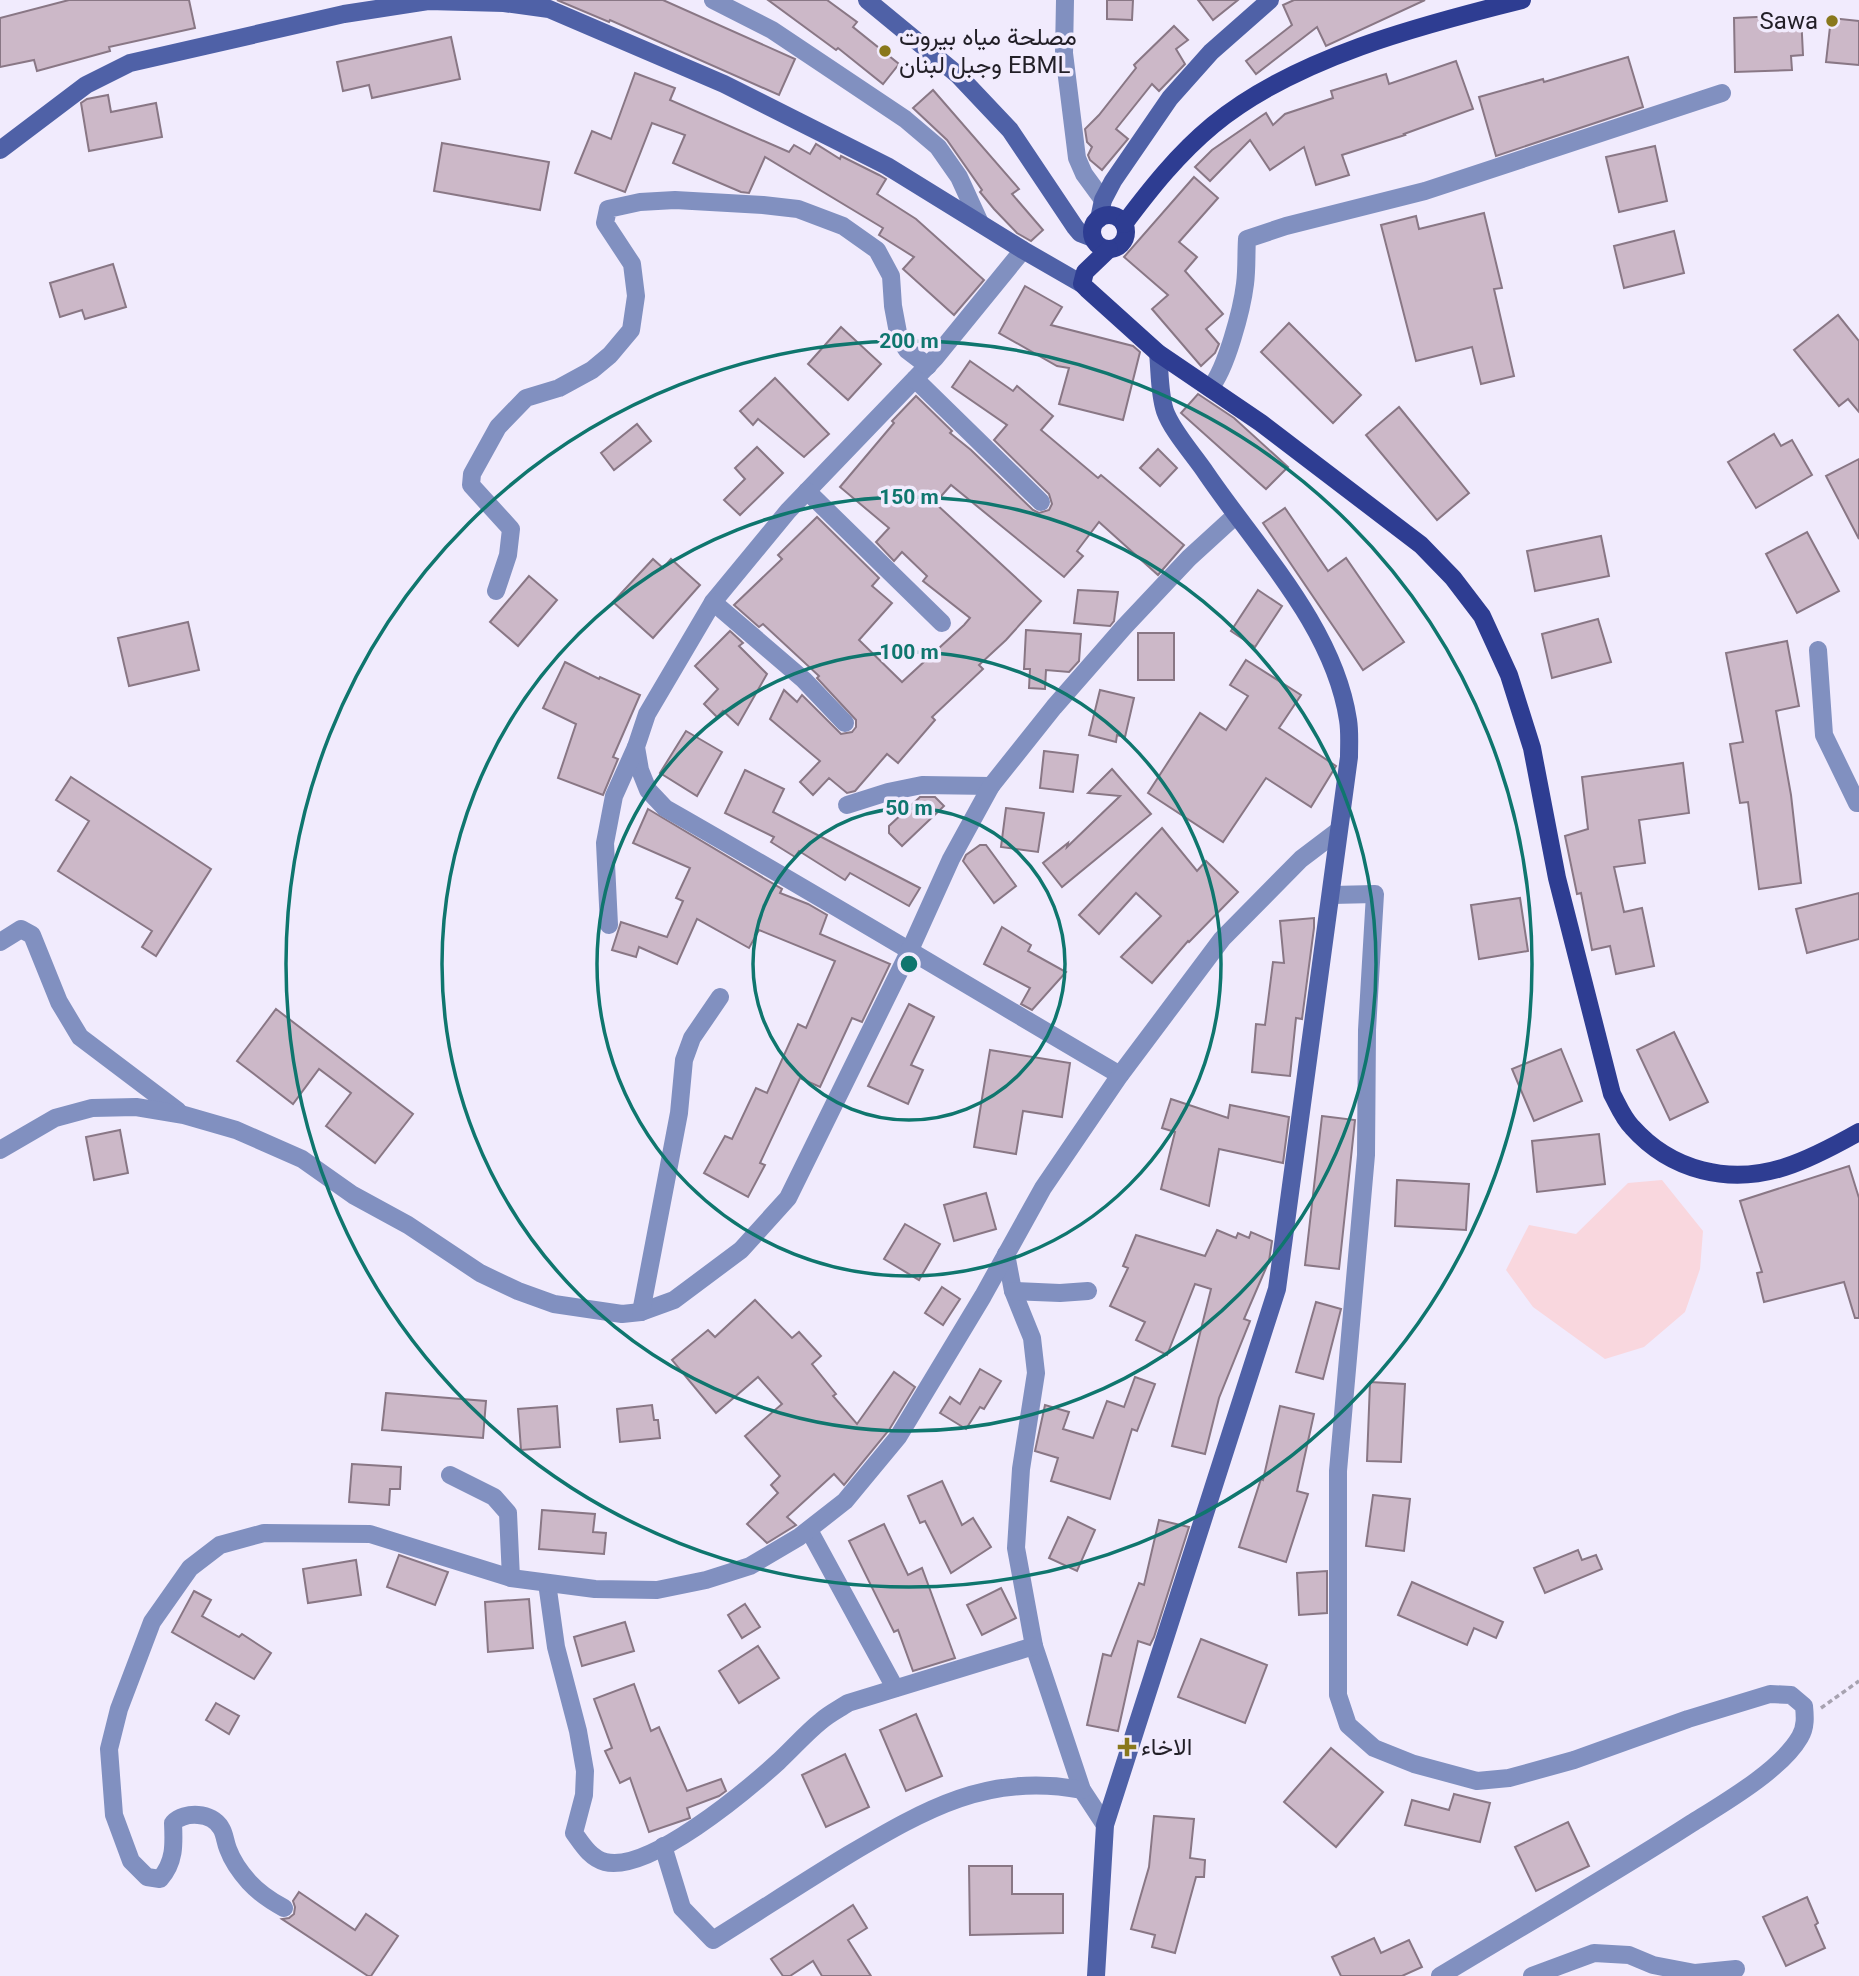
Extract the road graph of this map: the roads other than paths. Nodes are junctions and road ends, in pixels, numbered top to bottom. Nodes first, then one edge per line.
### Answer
1 (713, 0) edge
2 (867, 0) edge
3 (1065, 0) edge
4 (1270, 0) edge
5 (1522, 0) edge
6 (1723, 93) dead end
7 (0, 150) edge
8 (1103, 200) junction
9 (1099, 219) junction
10 (980, 223) junction
11 (1124, 224) junction
12 (1093, 238) junction
13 (1109, 248) junction
14 (1023, 250) junction
15 (1082, 284) junction
16 (1158, 352) junction
17 (928, 366) junction
18 (915, 379) junction
19 (1210, 388) junction
20 (807, 491) junction
21 (1041, 502) dead end
22 (1235, 516) junction
23 (496, 591) dead end
24 (713, 601) junction
25 (942, 622) dead end
26 (1818, 650) dead end
27 (845, 723) dead end
28 (636, 747) junction
29 (991, 786) junction
30 (1859, 803) edge
31 (847, 806) dead end
32 (1338, 831) junction
33 (1332, 895) junction
34 (609, 925) dead end
35 (0, 942) edge
36 (909, 952) junction
37 (720, 997) dead end
38 (1120, 1075) junction
39 (184, 1115) junction
40 (1859, 1132) edge
41 (0, 1150) edge
42 (1006, 1254) junction
43 (1013, 1291) junction
44 (1087, 1291) dead end
45 (641, 1312) junction
46 (450, 1475) dead end
47 (809, 1530) junction
48 (511, 1578) junction
49 (547, 1583) junction
50 (1034, 1646) junction
51 (895, 1688) junction
52 (1083, 1790) junction
53 (1105, 1825) junction
54 (663, 1846) junction
55 (284, 1908) dead end
56 (1736, 1969) dead end
57 (1651, 1970) edge
58 (1096, 1976) edge
59 (1440, 1976) edge
60 (1532, 1976) edge

1 - 10 street
2 - 12 street
3 - 8 street
4 - 8 street
5 - 11 main road
6 - 19 street
7 - 10 street
8 - 9 street
9 - 11 main road
9 - 12 main road
10 - 14 street
11 - 13 main road
12 - 13 main road
13 - 15 main road
14 - 15 street
14 - 17 street
15 - 16 main road
16 - 19 main road
16 - 22 street
17 - 18 street
17 - 23 street
18 - 20 street
18 - 21 street
19 - 40 main road
20 - 24 street
20 - 25 street
22 - 29 street
22 - 32 street
24 - 27 street
24 - 28 street
26 - 30 street
28 - 34 street
28 - 36 street
29 - 31 street
29 - 36 street
32 - 33 street
32 - 38 street
33 - 53 street
33 - 59 street
35 - 39 street
36 - 38 street
36 - 45 street
37 - 45 street
38 - 42 street
39 - 41 street
39 - 45 street
42 - 43 street
42 - 47 street
43 - 44 street
43 - 50 street
46 - 48 street
47 - 49 street
47 - 51 street
48 - 49 street
48 - 55 street
49 - 54 street
50 - 51 street
50 - 52 street
51 - 54 street
52 - 53 street
52 - 54 street
53 - 58 street
56 - 57 street
57 - 60 street

